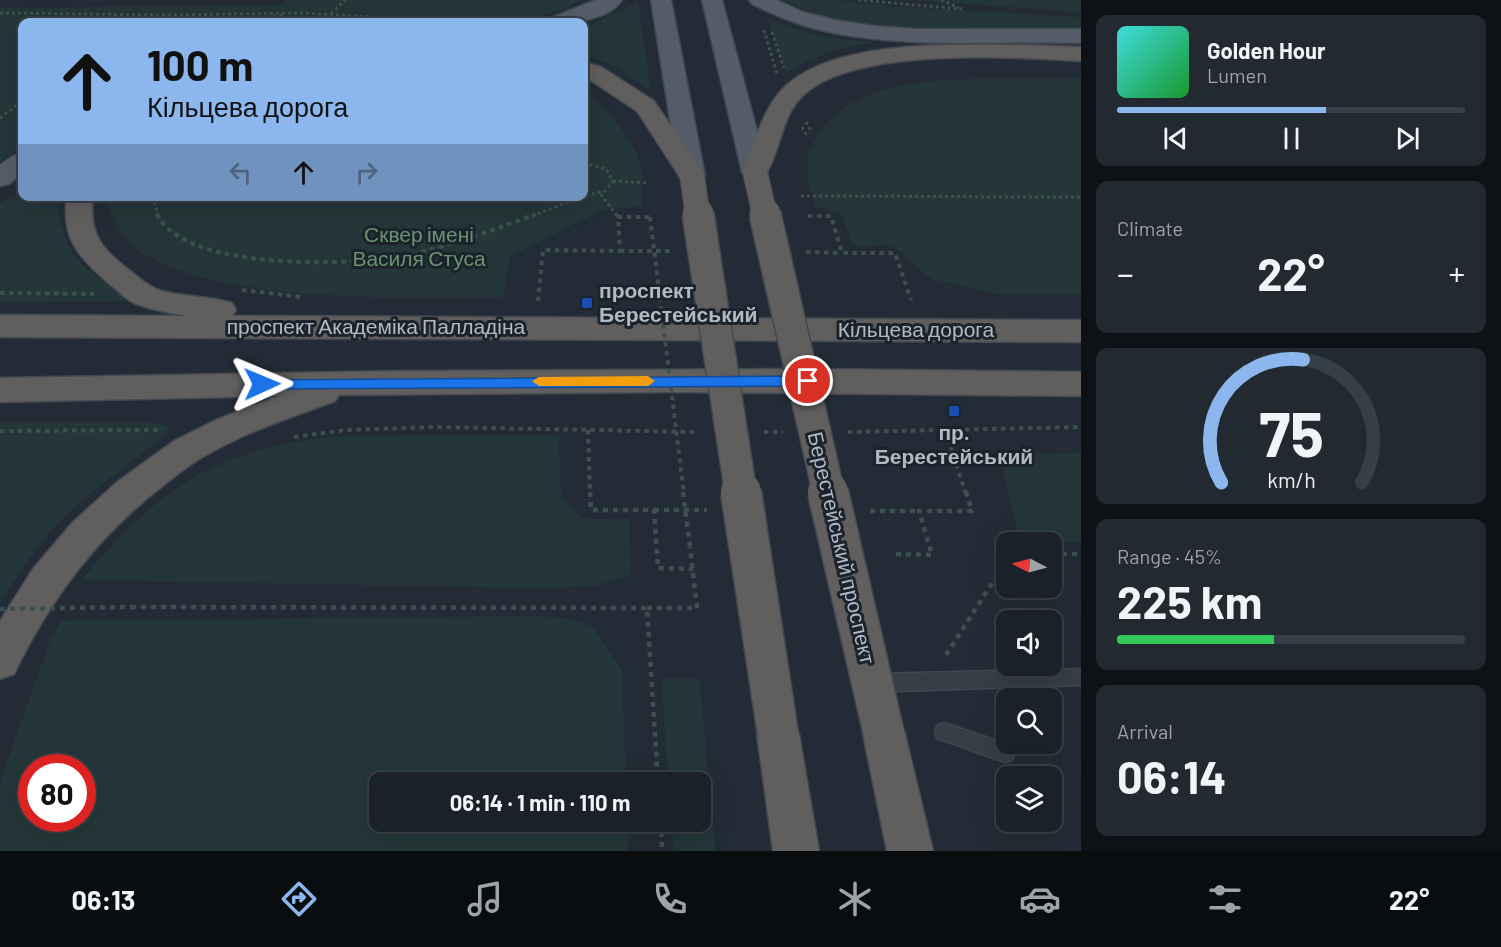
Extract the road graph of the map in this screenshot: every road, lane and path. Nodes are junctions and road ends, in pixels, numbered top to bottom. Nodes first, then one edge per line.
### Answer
1 (345, 0) edge
2 (612, 0) edge
3 (661, 0) edge
4 (712, 0) edge
5 (858, 0) edge
6 (942, 0) edge
7 (761, 1) edge
8 (0, 13) edge
9 (301, 13) junction
10 (331, 15) junction
11 (259, 18) edge
12 (399, 18) edge
13 (573, 18) edge
14 (763, 28) dead end
15 (1081, 36) edge
16 (1081, 54) edge
17 (588, 70) edge
18 (777, 74) dead end
19 (792, 94) junction
20 (18, 104) edge
21 (0, 118) edge
22 (18, 164) edge
23 (588, 164) edge
24 (755, 172) junction
25 (692, 176) junction
26 (0, 178) edge
27 (613, 181) junction
28 (648, 183) dead end
29 (601, 194) junction
30 (588, 196) edge
31 (801, 196) dead end
32 (1081, 197) edge
33 (79, 201) edge
34 (153, 201) edge
35 (571, 201) edge
36 (808, 216) dead end
37 (618, 217) junction
38 (911, 300) dead end
39 (549, 301) dead end
40 (0, 326) edge
41 (384, 326) junction
42 (751, 329) joint
43 (1081, 332) edge
44 (357, 382) junction
45 (1030, 383) junction
46 (1081, 384) edge
47 (1081, 389) edge
48 (0, 390) edge
49 (1081, 427) edge
50 (0, 430) edge
51 (588, 430) junction
52 (945, 430) junction
53 (648, 431) dead end
54 (165, 432) dead end
55 (881, 432) dead end
56 (283, 439) dead end
57 (654, 510) junction
58 (711, 510) dead end
59 (861, 511) dead end
60 (919, 511) junction
61 (896, 554) dead end
62 (1062, 554) edge
63 (1081, 554) edge
64 (693, 569) junction
65 (996, 578) edge
66 (647, 608) junction
67 (0, 609) edge
68 (0, 662) edge
69 (1081, 677) edge
70 (930, 681) junction
71 (872, 682) junction
72 (944, 732) dead end
73 (996, 750) edge
74 (657, 772) edge
75 (662, 832) edge
76 (663, 851) edge
77 (796, 851) edge
78 (910, 851) edge

1 - 10 path
2 - 13 main road
3 - 25 main road
4 - 24 main road, Берестейський проспект
5 - 6 path
7 - 15 main road
7 - 19 path
8 - 9 path
9 - 10 path
9 - 11 path
10 - 12 path
14 - 18 path
16 - 19 highway
17 - 25 highway
19 - 24 highway
20 - 21 path
22 - 26 main road
23 - 27 path
24 - 71 highway, Берестейський проспект, bridge
25 - 77 highway, bridge
27 - 28 path
27 - 29 path
29 - 30 path
29 - 37 path
31 - 32 path
33 - 41 highway
34 - 35 path
36 - 38 path
37 - 39 path
37 - 64 path, bridge
40 - 41 highway, проспект Академіка Палладіна
41 - 42 highway, проспект Академіка Палладіна
42 - 43 highway, Кільцева дорога
44 - 45 highway
44 - 48 highway
44 - 68 highway
45 - 46 highway
45 - 47 highway
49 - 52 path
50 - 54 path
51 - 53 path
51 - 56 path
51 - 57 path
52 - 55 path
52 - 60 path
57 - 58 path
57 - 64 path
59 - 60 path
60 - 61 path
62 - 63 path
64 - 66 path
65 - 70 path
66 - 67 path, bridge
66 - 74 path
69 - 70 lane
70 - 71 lane
71 - 78 highway, Берестейський проспект, bridge
72 - 73 lane
75 - 76 path

